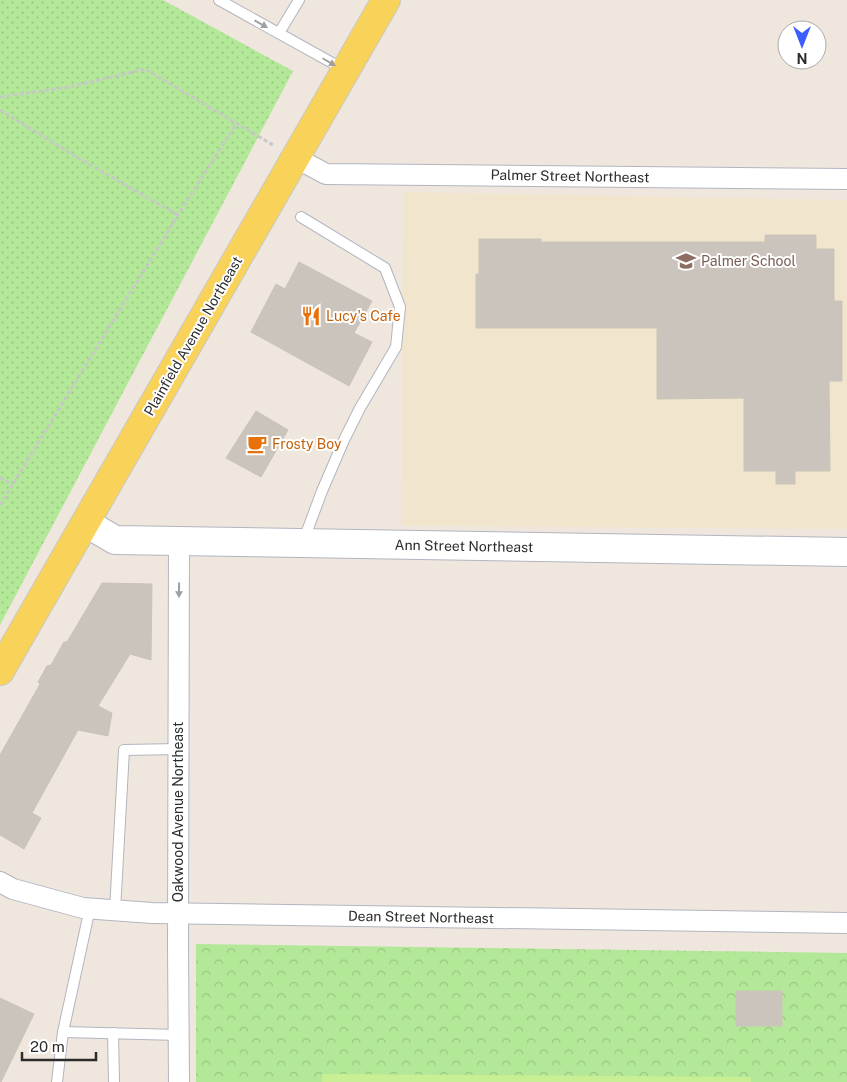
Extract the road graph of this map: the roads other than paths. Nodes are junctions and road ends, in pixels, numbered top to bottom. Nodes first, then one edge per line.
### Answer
1 (219, 0) edge
2 (299, 0) edge
3 (386, 0) edge
4 (279, 34) junction
5 (346, 71) junction
6 (296, 158) junction
7 (847, 179) edge
8 (301, 218) dead end
9 (86, 523) junction
10 (179, 541) junction
11 (303, 543) junction
12 (847, 552) edge
13 (0, 671) edge
14 (178, 749) junction
15 (0, 882) edge
16 (90, 908) junction
17 (115, 910) junction
18 (178, 914) junction
19 (847, 922) edge
20 (63, 1032) junction
21 (113, 1033) junction
22 (179, 1035) junction
23 (57, 1082) edge
24 (114, 1082) edge
25 (179, 1082) edge

1 -> 4 lane
2 - 4 lane
3 - 5 main road, Plainfield Avenue Northeast
4 -> 5 lane
5 - 6 main road, Plainfield Avenue Northeast
6 - 7 street, Palmer Street Northeast
6 - 9 main road, Plainfield Avenue Northeast
8 - 11 lane
9 - 10 main road, Ann Street Northeast
9 - 13 main road, Plainfield Avenue Northeast
10 - 11 main road, Ann Street Northeast
10 -> 14 street, Oakwood Avenue Northeast
11 - 12 main road, Ann Street Northeast
14 - 17 lane
14 - 18 street, Oakwood Avenue Northeast
15 - 16 street, Dean Street Northeast
16 - 17 street, Dean Street Northeast
16 - 20 lane
17 - 18 street, Dean Street Northeast
18 - 19 street, Dean Street Northeast
18 - 22 street, Oakwood Avenue Northeast
20 - 21 lane
20 - 23 lane
21 - 22 lane
21 - 24 lane
22 - 25 street, Oakwood Avenue Northeast

